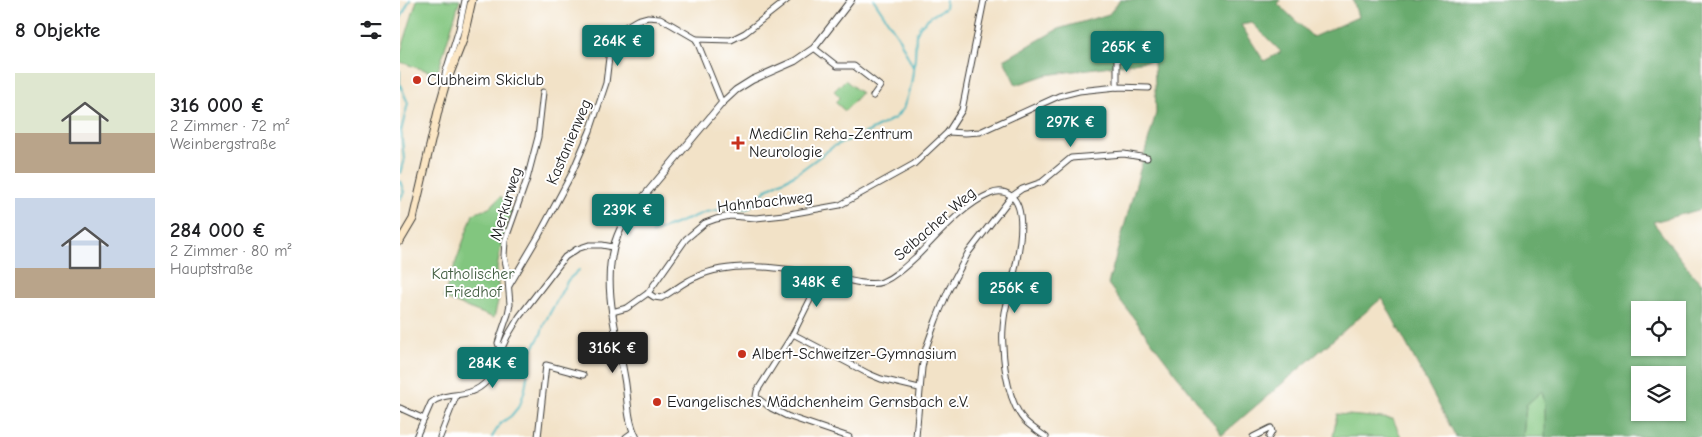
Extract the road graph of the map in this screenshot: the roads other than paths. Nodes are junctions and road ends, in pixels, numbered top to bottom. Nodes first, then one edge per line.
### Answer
1 (465, 0) edge
2 (472, 0) edge
3 (787, 0) edge
4 (850, 0) edge
5 (984, 0) edge
6 (696, 39) junction
7 (814, 48) junction
8 (1117, 58) dead end
9 (445, 86) junction
10 (1117, 87) junction
11 (1149, 88) dead end
12 (543, 92) dead end
13 (873, 96) dead end
14 (722, 103) junction
15 (948, 132) junction
16 (1147, 158) dead end
17 (1012, 196) junction
18 (400, 241) edge
19 (612, 247) junction
20 (820, 275) junction
21 (509, 286) junction
22 (648, 293) junction
23 (612, 312) junction
24 (793, 334) junction
25 (501, 351) junction
26 (583, 375) dead end
27 (919, 388) junction
28 (456, 396) junction
29 (400, 408) edge
30 (424, 418) junction
31 (635, 435) edge
32 (1271, 435) edge
33 (416, 437) edge
34 (440, 437) edge
35 (538, 437) edge
36 (626, 437) edge
37 (849, 437) edge
38 (916, 437) edge
39 (1046, 437) edge
40 (1253, 437) edge

1 - 9 street
2 - 9 main road
3 - 6 street
4 - 7 street
5 - 15 street, Hahnbachweg
6 - 14 street
6 - 21 street, Kastanienweg
7 - 13 street
7 - 14 street
8 - 10 street
9 - 18 main road
10 - 11 street
10 - 15 street
12 - 21 street, Merkurweg
14 - 19 street
15 - 22 street, Hahnbachweg
16 - 17 street
17 - 20 street, Selbacher Weg
17 - 27 street
17 - 39 street
19 - 23 street
19 - 25 street
20 - 22 street, Selbacher Weg
20 - 24 street
21 - 25 street, Merkurweg
22 - 23 street, Hahnbachweg
23 - 31 street
24 - 27 street
24 - 37 street
25 - 28 street
26 - 35 street
27 - 38 street
28 - 30 street
28 - 34 street
29 - 30 street
30 - 33 street
31 - 36 street
32 - 40 street

